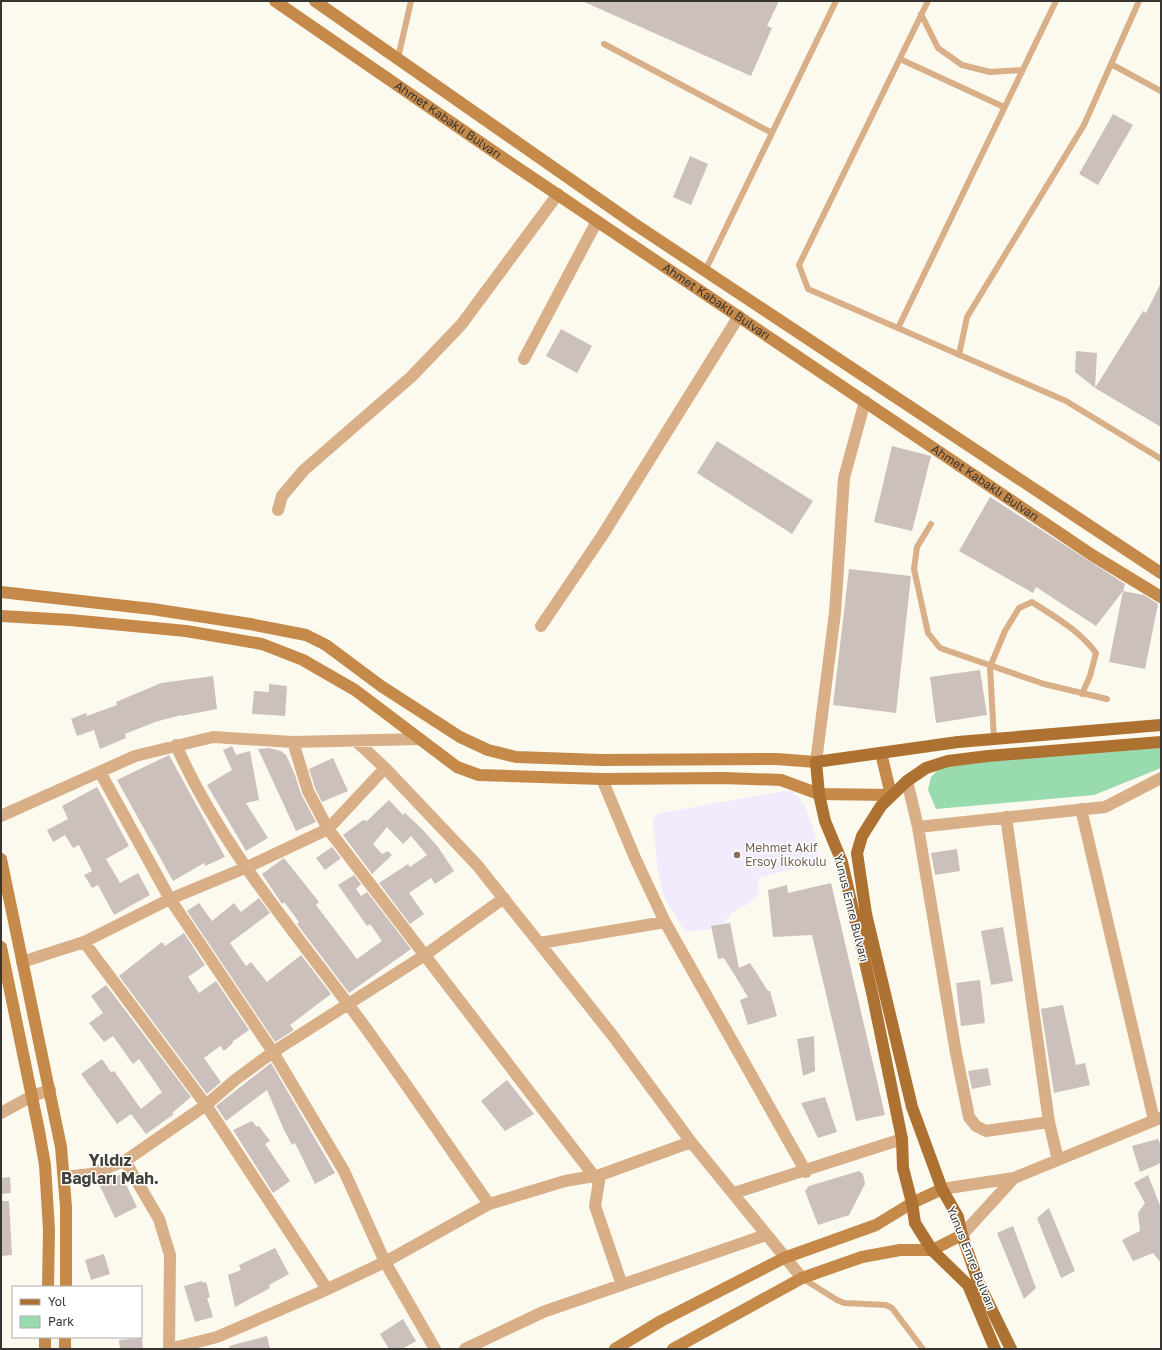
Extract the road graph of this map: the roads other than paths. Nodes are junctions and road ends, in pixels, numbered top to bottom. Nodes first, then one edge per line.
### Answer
1 (275, 1) edge
2 (315, 1) edge
3 (411, 1) edge
4 (836, 1) edge
5 (928, 1) edge
6 (1056, 1) edge
7 (1139, 1) edge
8 (921, 14) junction
9 (604, 44) dead end
10 (398, 58) junction
11 (900, 59) junction
12 (1111, 64) junction
13 (1022, 70) junction
14 (1161, 90) edge
15 (1004, 107) junction
16 (772, 133) junction
17 (558, 194) junction
18 (597, 221) junction
19 (705, 271) junction
20 (739, 316) junction
21 (898, 328) junction
22 (959, 355) junction
23 (524, 359) dead end
24 (865, 401) junction
25 (1161, 459) edge
26 (278, 510) dead end
27 (931, 524) dead end
28 (1161, 573) edge
29 (1, 592) edge
30 (1161, 597) edge
31 (1, 616) edge
32 (541, 626) dead end
33 (990, 666) junction
34 (1082, 694) junction
35 (1107, 700) dead end
36 (1161, 725) edge
37 (420, 739) junction
38 (994, 740) junction
39 (356, 741) junction
40 (292, 742) junction
41 (1161, 742) edge
42 (176, 745) junction
43 (881, 753) junction
44 (816, 762) junction
45 (385, 768) junction
46 (100, 772) junction
47 (602, 779) junction
48 (907, 780) junction
49 (1160, 782) edge
50 (819, 794) junction
51 (891, 795) junction
52 (1081, 809) junction
53 (1, 816) edge
54 (1006, 817) junction
55 (918, 827) junction
56 (328, 829) junction
57 (1, 859) edge
58 (245, 868) junction
59 (504, 898) junction
60 (170, 899) junction
61 (665, 922) junction
62 (84, 942) junction
63 (540, 943) junction
64 (1, 948) edge
65 (425, 955) junction
66 (22, 962) junction
67 (3, 966) edge
68 (349, 1005) junction
69 (273, 1052) junction
70 (50, 1090) junction
71 (32, 1096) junction
72 (206, 1105) junction
73 (1, 1113) edge
74 (1157, 1119) edge
75 (1049, 1122) junction
76 (902, 1139) junction
77 (691, 1142) junction
78 (1058, 1160) junction
79 (125, 1161) junction
80 (806, 1172) junction
81 (597, 1176) junction
82 (64, 1177) junction
83 (1014, 1178) junction
84 (942, 1189) junction
85 (734, 1194) junction
86 (912, 1203) junction
87 (489, 1204) junction
88 (766, 1235) junction
89 (962, 1235) junction
90 (932, 1250) junction
91 (784, 1258) junction
92 (385, 1262) junction
93 (802, 1278) junction
94 (622, 1285) junction
95 (48, 1286) edge
96 (66, 1286) edge
97 (327, 1289) junction
98 (45, 1338) edge
99 (65, 1338) edge
100 (45, 1349) edge
101 (65, 1349) edge
102 (169, 1349) edge
103 (435, 1349) edge
104 (465, 1349) edge
105 (615, 1349) edge
106 (672, 1349) edge
107 (923, 1349) edge
108 (995, 1349) edge
109 (1011, 1349) edge

1 - 17 street, Ahmet Kabaklı Bulvarı
2 - 10 street, Ahmet Kabaklı Bulvarı
3 - 10 lane
4 - 16 lane
5 - 8 lane
6 - 13 lane
7 - 12 lane
8 - 11 lane
8 - 13 lane
9 - 16 lane
10 - 19 street, Ahmet Kabaklı Bulvarı
11 - 15 lane
11 - 21 lane
12 - 14 lane
12 - 22 lane
13 - 15 lane
15 - 21 lane
16 - 19 lane
17 - 18 street, Ahmet Kabaklı Bulvarı
17 - 26 street
18 - 20 street, Ahmet Kabaklı Bulvarı
18 - 23 street
19 - 28 street, Ahmet Kabaklı Bulvarı
20 - 24 street, Ahmet Kabaklı Bulvarı
20 - 32 street
21 - 22 lane
22 - 25 lane
24 - 30 street, Ahmet Kabaklı Bulvarı
24 - 44 street
27 - 33 lane
29 - 44 street
31 - 37 street
33 - 34 lane
33 - 34 lane
33 - 38 lane
34 - 35 lane
36 - 38 main road
37 - 39 street
37 - 47 street
38 - 43 main road
39 - 40 street
39 - 45 street
40 - 42 street
40 - 56 street
41 - 48 main road, Yunus Emre Bulvarı
42 - 46 street
42 - 58 street
43 - 44 main road
43 - 51 street
44 - 50 main road, Yunus Emre Bulvarı
45 - 56 street
45 - 59 street
46 - 53 street
46 - 60 street
47 - 50 street
47 - 61 street
48 - 51 main road, Yunus Emre Bulvarı
48 - 55 street
49 - 52 street
50 - 51 street
50 - 76 main road, Yunus Emre Bulvarı
51 - 84 main road, Yunus Emre Bulvarı
52 - 54 street
52 - 74 street
54 - 55 street
54 - 75 street
55 - 75 street
56 - 58 street
56 - 65 street
57 - 66 street
58 - 60 street
58 - 68 street
59 - 63 street
59 - 65 street
60 - 62 street
60 - 69 street
61 - 63 street
61 - 80 street
62 - 66 street
62 - 72 street
63 - 77 street
64 - 67 street
65 - 68 street
65 - 81 street
66 - 70 street
67 - 71 street
68 - 69 street
68 - 87 street
69 - 72 street
69 - 92 street
70 - 71 street
70 - 82 street
71 - 73 street
71 - 95 street
72 - 79 street
72 - 97 street
74 - 78 street
75 - 78 street
76 - 80 street
76 - 86 main road, Yunus Emre Bulvarı
77 - 81 street
77 - 85 street
78 - 83 street
79 - 82 street
79 - 102 street
80 - 85 street
81 - 87 street
81 - 94 street
82 - 96 street
83 - 84 street
83 - 89 street
84 - 86 street
84 - 89 main road, Yunus Emre Bulvarı
85 - 88 street
86 - 90 main road, Yunus Emre Bulvarı
86 - 91 street
87 - 92 street
88 - 91 street
88 - 94 street
89 - 90 street
89 - 109 main road, Yunus Emre Bulvarı
90 - 93 street
90 - 108 main road, Yunus Emre Bulvarı
91 - 93 street
91 - 105 street
92 - 97 street
92 - 103 street
93 - 106 street
93 - 107 lane
94 - 104 street
97 - 102 street
98 - 100 street
99 - 101 street

